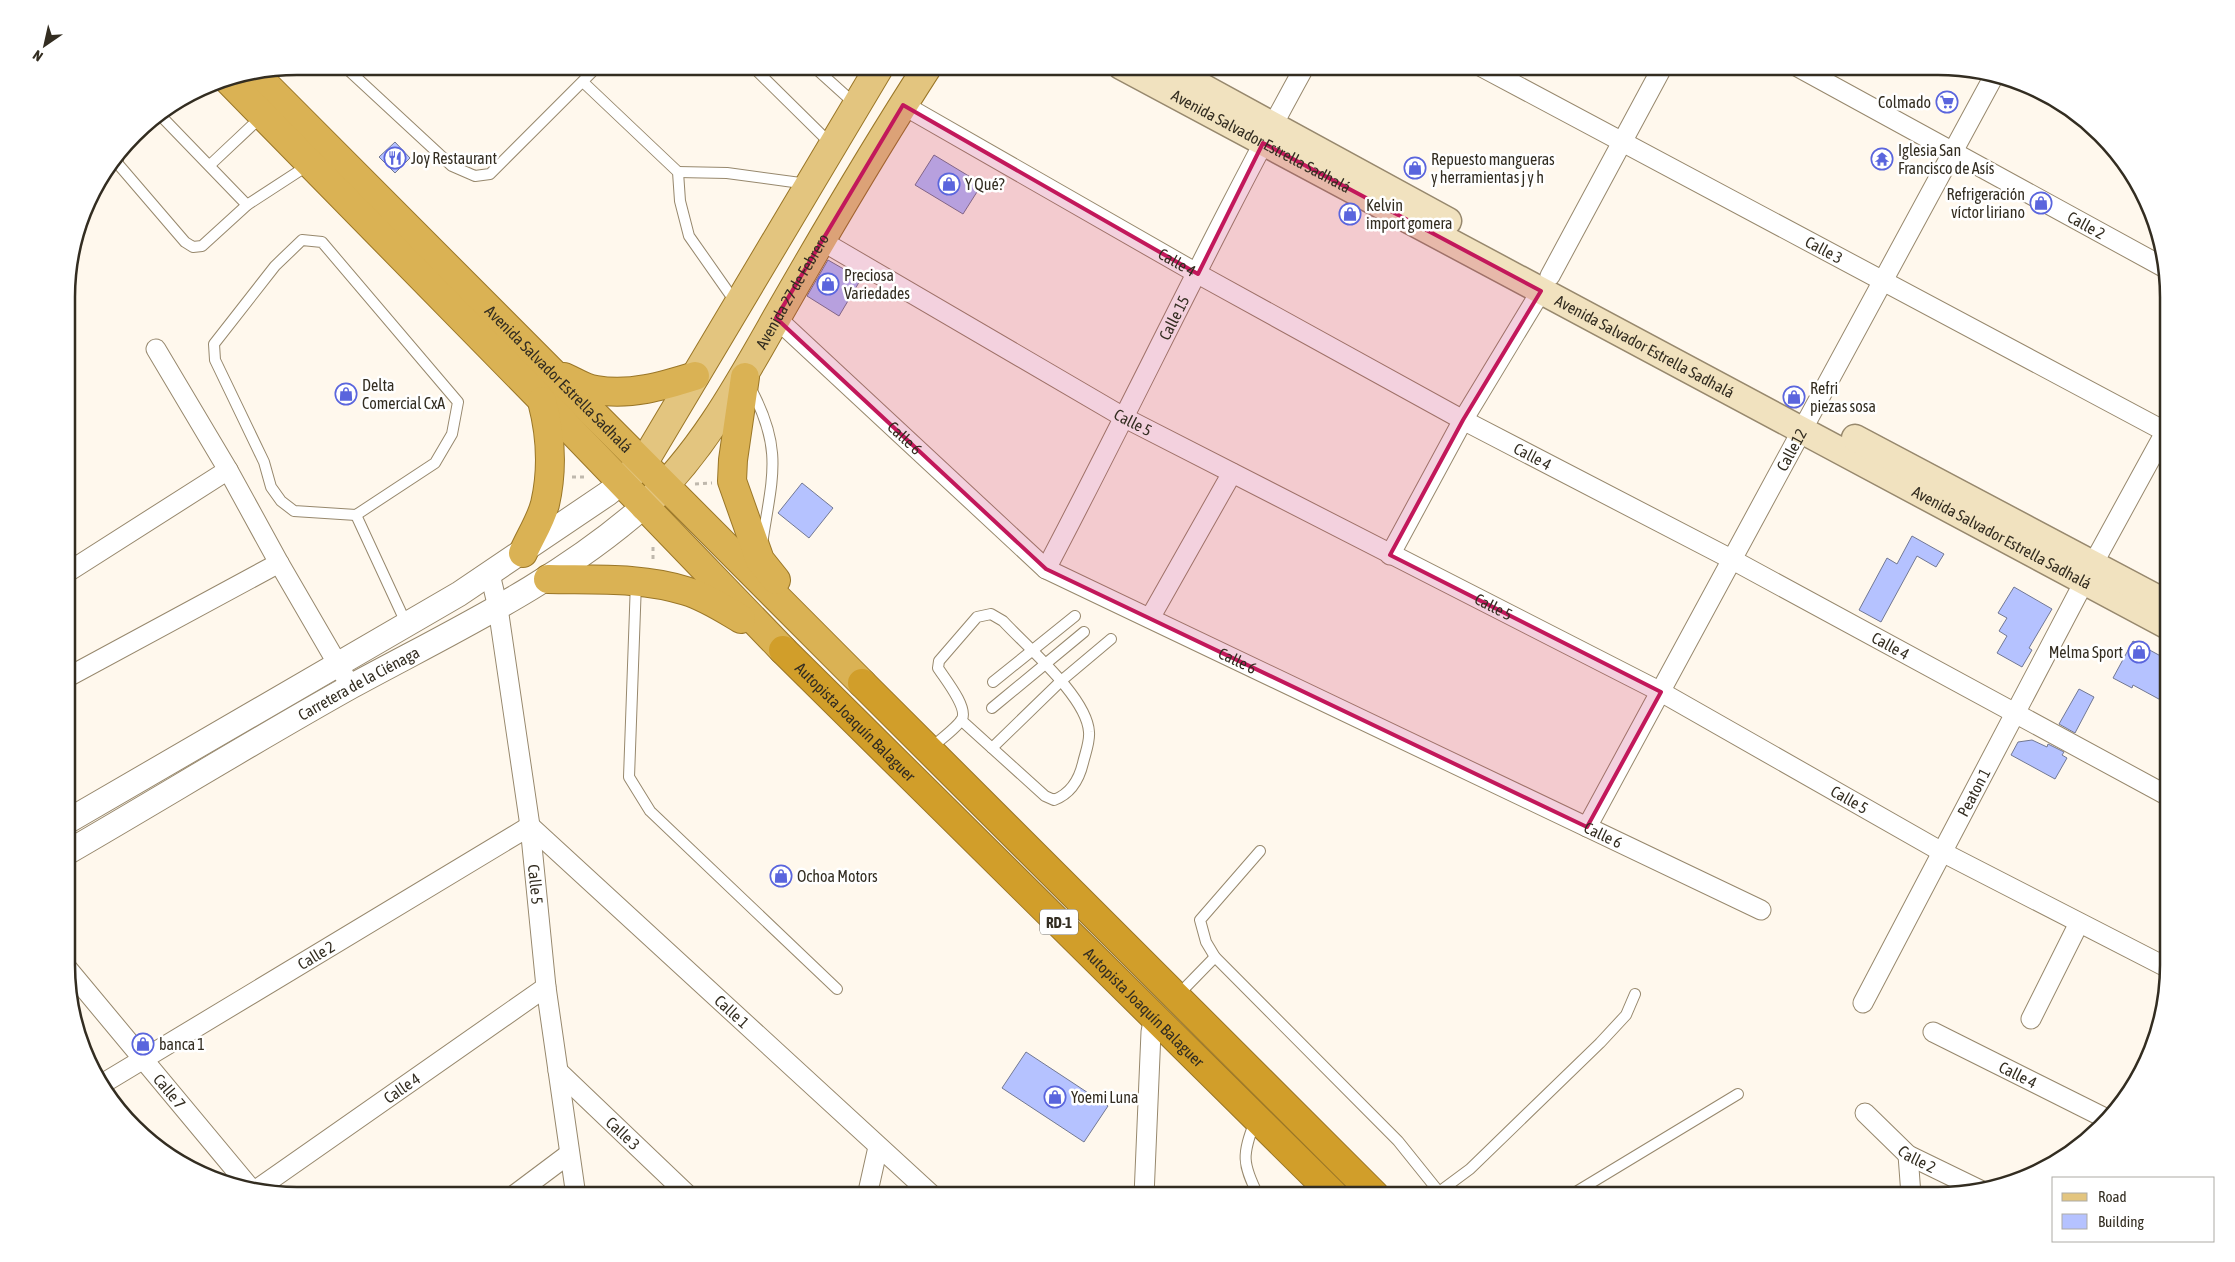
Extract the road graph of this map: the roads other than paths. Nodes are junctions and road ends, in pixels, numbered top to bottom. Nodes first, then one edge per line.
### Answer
1 (354, 75) edge
2 (590, 75) edge
3 (761, 75) edge
4 (823, 75) edge
5 (874, 75) edge
6 (922, 75) edge
7 (1140, 75) edge
8 (1177, 75) edge
9 (1300, 75) edge
10 (1496, 75) edge
11 (1658, 75) edge
12 (1812, 75) edge
13 (258, 78) edge
14 (583, 82) junction
15 (1991, 82) edge
16 (235, 84) edge
17 (856, 104) junction
18 (903, 105) junction
19 (271, 107) junction
20 (164, 120) edge
21 (1267, 135) junction
22 (1620, 143) junction
23 (832, 145) junction
24 (1951, 153) junction
25 (310, 164) junction
26 (119, 165) edge
27 (210, 165) junction
28 (678, 172) junction
29 (809, 184) junction
30 (247, 206) junction
31 (822, 241) junction
32 (2157, 263) edge
33 (1198, 274) junction
34 (1882, 279) junction
35 (1546, 284) junction
36 (736, 304) junction
37 (776, 318) junction
38 (156, 349) dead end
39 (552, 372) junction
40 (695, 376) junction
41 (745, 376) junction
42 (542, 400) junction
43 (1125, 418) junction
44 (1463, 420) junction
45 (1806, 423) junction
46 (2160, 427) edge
47 (2160, 445) edge
48 (644, 462) junction
49 (228, 470) junction
50 (1232, 473) junction
51 (621, 483) junction
52 (667, 485) junction
53 (644, 506) junction
54 (356, 515) junction
55 (523, 553) junction
56 (1390, 555) junction
57 (1731, 559) junction
58 (760, 560) junction
59 (278, 563) junction
60 (75, 568) edge
61 (1046, 569) junction
62 (2089, 573) junction
63 (490, 574) junction
64 (548, 579) junction
65 (636, 582) junction
66 (2160, 601) edge
67 (498, 608) junction
68 (1075, 616) dead end
69 (1150, 618) junction
70 (2160, 621) edge
71 (406, 623) junction
72 (1084, 632) dead end
73 (1111, 639) dead end
74 (783, 650) junction
75 (1031, 651) junction
76 (339, 663) junction
77 (1044, 664) junction
78 (75, 673) edge
79 (1062, 681) junction
80 (993, 682) dead end
81 (862, 683) junction
82 (351, 687) junction
83 (1661, 692) junction
84 (992, 708) dead end
85 (2016, 713) junction
86 (962, 720) junction
87 (992, 748) junction
88 (929, 749) junction
89 (2160, 792) edge
90 (75, 817) edge
91 (530, 826) junction
92 (1587, 827) junction
93 (75, 848) edge
94 (1260, 851) dead end
95 (1942, 852) junction
96 (1761, 910) dead end
97 (2079, 923) junction
98 (1215, 957) junction
99 (2160, 964) edge
100 (75, 977) edge
101 (546, 987) junction
102 (837, 988) dead end
103 (1635, 994) dead end
104 (1176, 997) junction
105 (1863, 1003) dead end
106 (1154, 1016) junction
107 (2031, 1019) dead end
108 (1933, 1032) dead end
109 (145, 1060) junction
110 (558, 1071) junction
111 (108, 1081) edge
112 (1738, 1094) dead end
113 (1865, 1113) dead end
114 (2101, 1116) edge
115 (1256, 1118) junction
116 (878, 1147) junction
117 (570, 1154) junction
118 (1908, 1155) junction
119 (244, 1180) edge
120 (264, 1184) edge
121 (1969, 1185) edge
122 (525, 1187) edge
123 (575, 1187) edge
124 (680, 1187) edge
125 (869, 1187) edge
126 (923, 1187) edge
127 (1144, 1187) edge
128 (1254, 1187) edge
129 (1325, 1187) edge
130 (1367, 1187) edge
131 (1434, 1187) edge
132 (1448, 1187) edge
133 (1584, 1187) edge
134 (1910, 1187) edge

1 - 14 lane
2 - 14 lane
3 - 23 lane
4 - 17 lane
5 - 17 main road
6 - 18 main road, Avenida 27 de Febrero
7 - 21 main road, Avenida Salvador Estrella Sadhalá
8 - 21 main road, Avenida Salvador Estrella Sadhalá
9 - 21 street, Calle 15
10 - 22 street, Calle 3
11 - 22 street
12 - 24 street, Calle 2
13 - 19 highway, Avenida Salvador Estrella Sadhalá
14 - 28 lane
15 - 24 street, Calle12
16 - 19 highway, Avenida Salvador Estrella Sadhalá
17 - 23 main road
18 - 31 main road, Avenida 27 de Febrero
18 - 33 street, Calle 4
19 - 25 highway, Avenida Salvador Estrella Sadhalá
19 - 27 lane
19 - 39 highway, Avenida Salvador Estrella Sadhalá
20 - 27 lane
21 - 33 street, Calle 15
21 - 35 main road, Avenida Salvador Estrella Sadhalá
22 - 34 street, Calle 3
22 - 35 street
23 - 29 main road
24 - 32 street, Calle 2
24 - 34 street, Calle12
25 - 30 lane
25 - 42 highway, Avenida Salvador Estrella Sadhalá
26 - 30 lane
27 - 30 lane
28 - 29 lane
28 - 36 lane
29 - 36 main road
31 - 37 main road, Avenida 27 de Febrero
31 - 43 street, Calle 5
33 - 43 street, Calle 15
33 - 44 street, Calle 4
34 - 45 street, Calle12
34 - 46 street, Calle 3
35 - 44 street
35 - 45 main road, Avenida Salvador Estrella Sadhalá
36 - 40 main road
37 - 41 main road, Avenida 27 de Febrero
37 - 61 street, Calle 6
38 - 49 street
39 - 40 highway
39 - 48 highway, Avenida Salvador Estrella Sadhalá
40 - 48 main road
41 - 52 main road, Avenida 27 de Febrero
41 - 58 highway
41 - 58 lane
42 - 51 highway, Avenida Salvador Estrella Sadhalá
42 - 55 highway
43 - 50 street, Calle 5
43 - 61 street, Calle 15
44 - 56 street
44 - 57 street, Calle 4
45 - 57 street, Calle12
45 - 62 main road, Avenida Salvador Estrella Sadhalá
47 - 62 street, Peaton 1
48 - 51 main road
48 - 52 highway, Avenida Salvador Estrella Sadhalá
49 - 59 street
49 - 60 street
50 - 56 street, Calle 5
50 - 69 street
51 - 53 highway, Avenida Salvador Estrella Sadhalá
51 - 55 street, Carretera de la Ciénaga
52 - 53 main road, Avenida 27 de Febrero
52 - 81 highway, Avenida Salvador Estrella Sadhalá
53 - 64 street, Carretera de la Ciénaga
53 - 74 highway, Avenida Salvador Estrella Sadhalá
54 - 54 lane
54 - 71 lane
55 - 63 street, Carretera de la Ciénaga
56 - 83 street, Calle 5
57 - 83 street, Calle12
57 - 85 street, Calle 4
58 - 81 highway
59 - 76 street
59 - 78 street
61 - 69 street, Calle 6
62 - 66 main road, Avenida Salvador Estrella Sadhalá
62 - 70 main road, Avenida Salvador Estrella Sadhalá
62 - 85 street, Peaton 1
63 - 67 street, Calle 5
63 - 71 street, Carretera de la Ciénaga
64 - 65 highway
64 - 67 street, Carretera de la Ciénaga
65 - 74 highway
65 - 102 lane
67 - 82 street, Carretera de la Ciénaga
67 - 91 street, Calle 5
68 - 75 lane
69 - 92 street, Calle 6
71 - 76 street, Carretera de la Ciénaga
72 - 77 lane
73 - 79 lane
74 - 106 highway, Autopista Joaquín Balaguer / RD-1
75 - 77 lane
75 - 80 lane
75 - 86 lane
76 - 82 street
76 - 90 street, Carretera de la Ciénaga
77 - 79 lane
77 - 84 lane
79 - 87 lane
79 - 87 lane
81 - 88 highway, Autopista Joaquín Balaguer / RD-1
82 - 93 street, Carretera de la Ciénaga
83 - 92 street, Calle12
83 - 95 street, Calle 5
85 - 89 street, Calle 4
85 - 95 street, Peaton 1
86 - 87 lane
86 - 88 lane
88 - 104 highway, Autopista Joaquín Balaguer / RD-1
91 - 101 street, Calle 5
91 - 109 street, Calle 2
91 - 116 street, Calle 1
92 - 96 street, Calle 6
94 - 98 lane
95 - 97 street, Calle 5
95 - 105 street, Peaton 1
97 - 99 street, Calle 5
97 - 107 street
98 - 104 lane
98 - 131 lane
100 - 109 street, Calle 7
101 - 110 street, Calle 5
101 - 120 street, Calle 4
103 - 132 lane
104 - 130 highway, Autopista Joaquín Balaguer / RD-1
106 - 115 highway, Autopista Joaquín Balaguer / RD-1
106 - 127 street
108 - 114 street, Calle 4
109 - 111 street, Calle 2
109 - 119 street, Calle 7
110 - 117 street, Calle 5
110 - 124 street, Calle 3
112 - 133 lane
113 - 118 street, Calle 2
115 - 128 lane
115 - 129 highway, Autopista Joaquín Balaguer / RD-1
116 - 125 street
116 - 126 street, Calle 1
117 - 122 street
117 - 123 street, Calle 5
118 - 121 street, Calle 2
118 - 134 street

